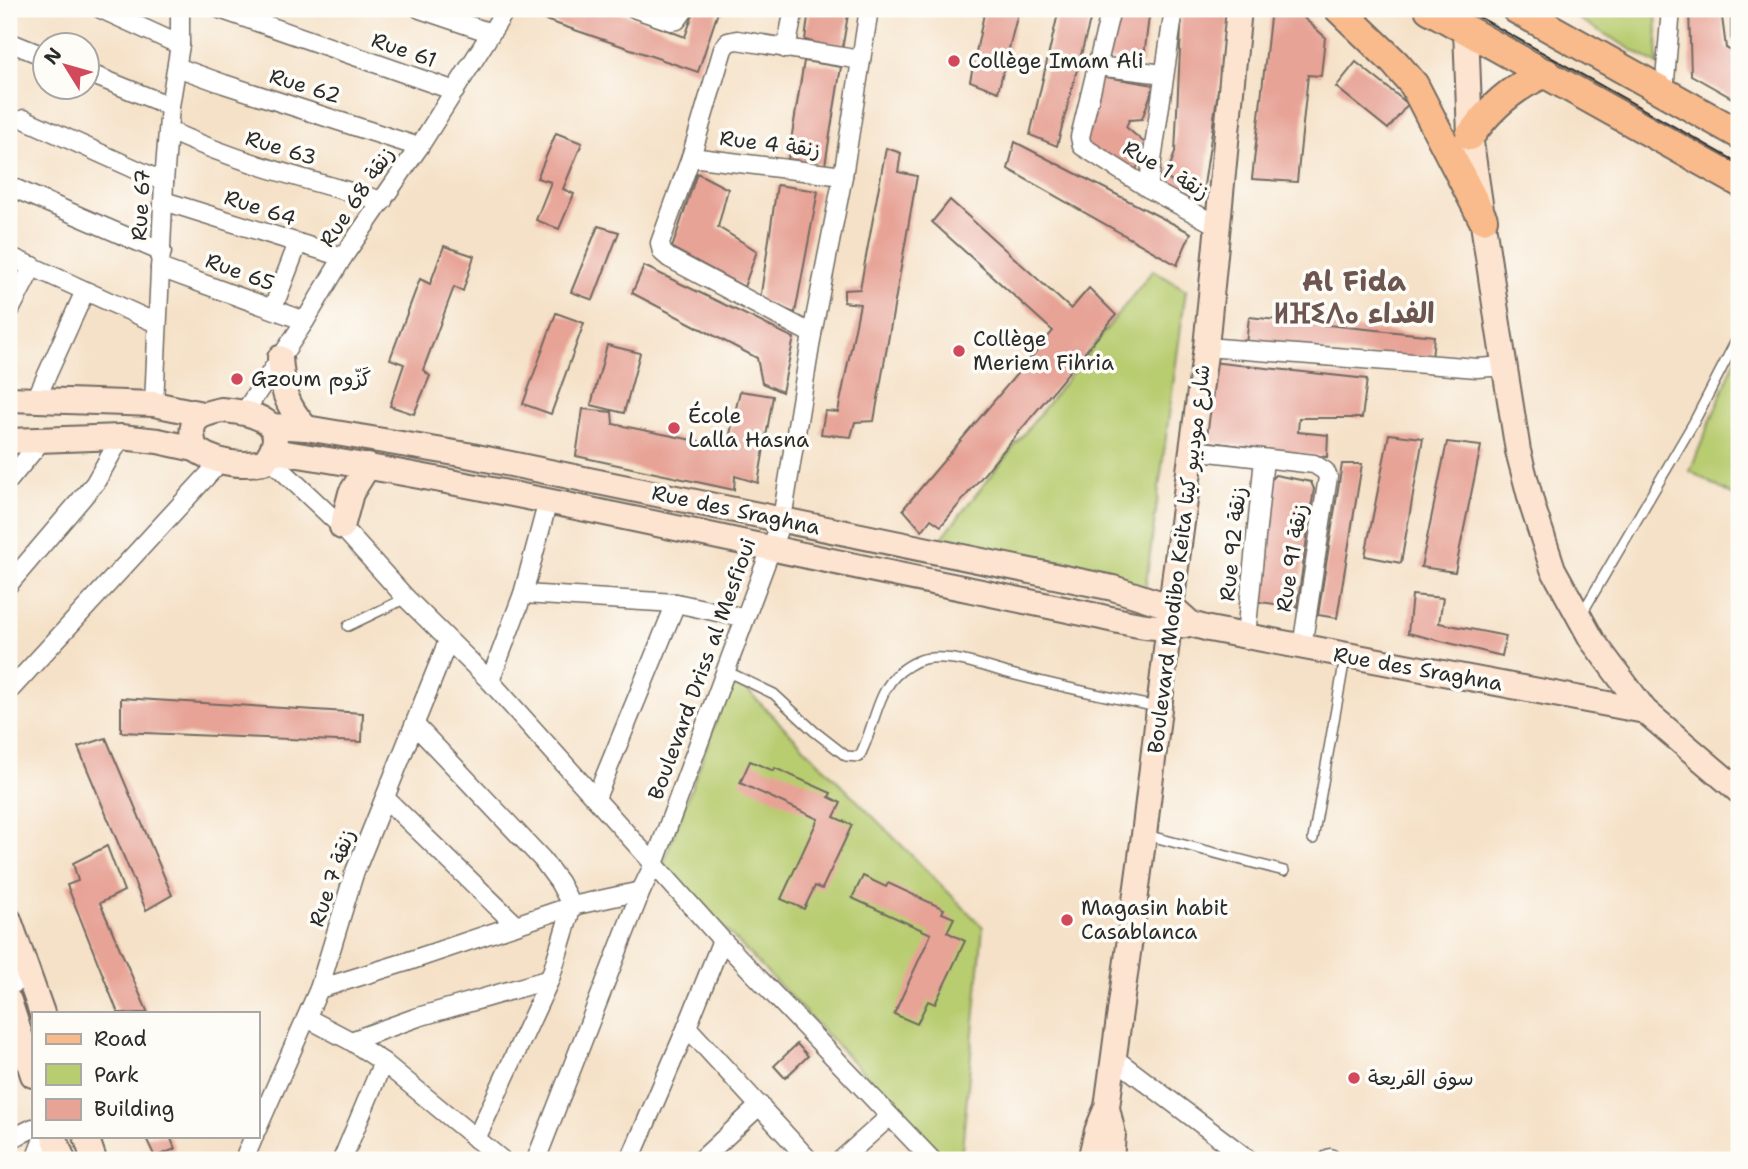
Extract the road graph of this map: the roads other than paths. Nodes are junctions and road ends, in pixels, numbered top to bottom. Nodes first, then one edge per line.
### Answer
1 (101, 9) edge
2 (180, 9) edge
3 (220, 9) edge
4 (420, 9) edge
5 (506, 9) edge
6 (636, 9) edge
7 (685, 9) edge
8 (794, 9) edge
9 (869, 9) edge
10 (1111, 9) edge
11 (1174, 9) edge
12 (1239, 9) edge
13 (1339, 9) edge
14 (1429, 9) edge
15 (1516, 9) edge
16 (1671, 9) edge
17 (1736, 9) edge
18 (1466, 29) junction
19 (491, 33) junction
20 (9, 42) edge
21 (1739, 42) edge
22 (180, 45) junction
23 (786, 49) junction
24 (32, 51) edge
25 (861, 60) junction
26 (177, 66) junction
27 (1097, 66) junction
28 (1546, 73) junction
29 (1164, 74) junction
30 (102, 79) edge
31 (456, 91) junction
32 (1664, 92) junction
33 (170, 106) junction
34 (24, 119) dead end
35 (169, 131) junction
36 (1739, 134) edge
37 (1470, 136) junction
38 (419, 147) junction
39 (691, 157) junction
40 (843, 176) junction
41 (164, 182) junction
42 (1739, 182) edge
43 (9, 186) edge
44 (1148, 188) junction
45 (164, 201) junction
46 (383, 201) junction
47 (1483, 219) junction
48 (1218, 226) junction
49 (298, 243) junction
50 (9, 256) edge
51 (343, 257) junction
52 (161, 260) junction
53 (33, 266) junction
54 (85, 290) junction
55 (273, 308) junction
56 (9, 312) edge
57 (304, 321) junction
58 (156, 323) junction
59 (812, 334) junction
60 (1739, 335) edge
61 (1206, 347) junction
62 (281, 358) junction
63 (1505, 366) junction
64 (9, 398) edge
65 (36, 399) junction
66 (154, 404) junction
67 (245, 411) junction
68 (202, 414) junction
69 (271, 426) junction
70 (306, 428) junction
71 (121, 437) junction
72 (42, 440) junction
73 (9, 441) edge
74 (195, 449) junction
75 (1192, 450) junction
76 (270, 454) junction
77 (1264, 458) junction
78 (220, 461) junction
79 (368, 466) junction
80 (9, 480) edge
81 (548, 502) junction
82 (782, 519) junction
83 (342, 527) junction
84 (770, 550) junction
85 (9, 584) edge
86 (523, 594) junction
87 (406, 598) junction
88 (676, 603) junction
89 (1580, 617) junction
90 (745, 618) junction
91 (1177, 620) junction
92 (348, 626) dead end
93 (1246, 635) junction
94 (448, 641) junction
95 (1302, 647) junction
96 (1345, 656) junction
97 (726, 671) junction
98 (490, 681) junction
99 (9, 691) edge
100 (1159, 708) junction
101 (1645, 711) junction
102 (415, 725) junction
103 (1739, 791) edge
104 (596, 797) junction
105 (385, 798) junction
106 (1144, 835) junction
107 (1312, 839) dead end
108 (654, 864) junction
109 (1284, 872) dead end
110 (641, 891) junction
111 (572, 906) junction
112 (9, 920) edge
113 (516, 925) junction
114 (722, 940) junction
115 (550, 979) junction
116 (19, 981) edge
117 (319, 989) junction
118 (9, 1001) edge
119 (41, 1012) edge
120 (307, 1018) junction
121 (687, 1027) junction
122 (351, 1041) junction
123 (1114, 1058) junction
124 (383, 1062) junction
125 (32, 1072) edge
126 (760, 1105) junction
127 (1107, 1107) junction
128 (889, 1117) junction
129 (259, 1125) edge
130 (32, 1129) edge
131 (43, 1138) edge
132 (55, 1138) edge
133 (87, 1138) edge
134 (253, 1138) edge
135 (476, 1139) junction
136 (9, 1140) edge
137 (347, 1158) edge
138 (35, 1160) edge
139 (63, 1160) edge
140 (94, 1160) edge
141 (244, 1160) edge
142 (502, 1160) edge
143 (537, 1160) edge
144 (630, 1160) edge
145 (701, 1160) edge
146 (809, 1160) edge
147 (841, 1160) edge
148 (932, 1160) edge
149 (1090, 1160) edge
150 (1111, 1160) edge
151 (1249, 1160) edge

1 - 22 street
2 - 22 street, Rue 67
3 - 31 street, Rue 61
4 - 19 street
5 - 19 street, Rue 68 زنقة
6 - 7 street
8 - 23 street
9 - 25 street, Boulevard Driss al Mesfioui
10 - 27 street
11 - 29 street
12 - 48 street, Boulevard Modibo Keita شارع موديبو كيتا
13 - 47 main road
14 - 18 main road
15 - 32 main road
16 - 32 street
17 - 21 lane
18 - 28 main road
18 - 37 street
19 - 31 street, Rue 68 زنقة
20 - 24 street
22 - 26 street, Rue 67
23 - 25 street
23 - 39 street
25 - 40 street, Boulevard Driss al Mesfioui
26 - 33 street, Rue 67
26 - 38 street, Rue 62
27 - 29 street
27 - 44 street, Rue 1 زنقة
28 - 37 main road
28 - 42 main road
29 - 44 street
30 - 33 street
31 - 38 street, Rue 68 زنقة
32 - 36 main road
33 - 35 street, Rue 67
34 - 41 street
35 - 41 street, Rue 67
35 - 46 street, Rue 63
37 - 47 street
38 - 46 street, Rue 68 زنقة
39 - 40 street, Rue 4 زنقة
39 - 59 street
40 - 59 street, Boulevard Driss al Mesfioui
41 - 45 street, Rue 67
43 - 52 street, Rue 65
44 - 48 street, Rue 1 زنقة
45 - 49 street, Rue 64
45 - 52 street, Rue 67
46 - 51 street, Rue 68 زنقة
47 - 63 street
48 - 61 street, Boulevard Modibo Keita شارع موديبو كيتا
49 - 51 street, Rue 64
49 - 55 street
50 - 53 street
51 - 57 street, Rue 68 زنقة
52 - 55 street, Rue 65
52 - 58 street, Rue 67
53 - 54 street
53 - 56 street
54 - 58 street
54 - 65 street
55 - 57 street, Rue 65
57 - 62 street, Rue 68 زنقة
58 - 66 street, Rue 67
59 - 82 street, Boulevard Driss al Mesfioui
60 - 89 lane
61 - 63 street
61 - 75 street, Boulevard Modibo Keita شارع موديبو كيتا
62 - 67 street, Rue 68 زنقة
62 - 70 street
63 - 89 street
64 - 65 street
65 - 66 street
66 - 68 street
67 - 68 street
67 - 69 street
68 - 74 street
69 - 70 street, Rue des Sraghna
69 - 76 street
70 - 82 street, Rue des Sraghna
71 - 72 street
71 - 74 street
71 - 85 street
72 - 73 street
72 - 80 street
74 - 78 street
75 - 77 street
75 - 91 street, Boulevard Modibo Keita شارع موديبو كيتا
76 - 78 street
76 - 79 street, Rue des Sraghna
76 - 83 street
77 - 93 street, Rue 92 زنقة
77 - 95 street, Rue 91 زنقة
78 - 99 street
79 - 81 street, Rue des Sraghna
79 - 83 street
81 - 84 street, Rue des Sraghna
81 - 86 street
82 - 84 street, Boulevard Driss al Mesfioui
82 - 91 street, Rue des Sraghna
83 - 87 street
84 - 90 street, Boulevard Driss al Mesfioui
84 - 91 street, Rue des Sraghna
86 - 88 street
86 - 98 street
87 - 92 lane
87 - 94 street
88 - 90 street
88 - 104 street
89 - 101 street
90 - 97 street, Boulevard Driss al Mesfioui
91 - 93 street, Rue des Sraghna
91 - 100 street, Boulevard Modibo Keita شارع موديبو كيتا
93 - 95 street, Rue des Sraghna
94 - 98 street
94 - 102 street, Rue 7 زنقة
95 - 96 street, Rue des Sraghna
96 - 101 street, Rue des Sraghna
96 - 107 lane
97 - 100 lane
97 - 108 street, Boulevard Driss al Mesfioui
98 - 104 street
100 - 106 street, Boulevard Modibo Keita شارع موديبو كيتا
101 - 103 street
102 - 105 street, Rue 7 زنقة
102 - 111 street
104 - 108 street
105 - 113 street
105 - 117 street, Rue 7 زنقة
106 - 109 lane
106 - 123 street, Boulevard Modibo Keita شارع موديبو كيتا
108 - 110 street, Boulevard Driss al Mesfioui
108 - 114 street
110 - 111 street
110 - 143 street, Boulevard Driss al Mesfioui
111 - 113 street
111 - 115 street
112 - 116 street
113 - 117 street
114 - 121 street
114 - 128 street
115 - 122 street
115 - 135 street
116 - 119 street
117 - 120 street, Rue 7 زنقة
118 - 125 street
120 - 122 street
120 - 129 street, Rue 7 زنقة
121 - 126 street
121 - 144 street
122 - 124 street
123 - 127 street, Boulevard Modibo Keita شارع موديبو كيتا
123 - 151 street
124 - 135 street
124 - 137 street
126 - 145 street
126 - 146 street
127 - 149 street, Boulevard Modibo Keita شارع موديبو كيتا
127 - 150 street, Boulevard Modibo Keita شارع موديبو كيتا
128 - 147 street
128 - 148 street
130 - 136 street
131 - 138 street
132 - 139 street
133 - 140 street
134 - 141 street
135 - 142 street

